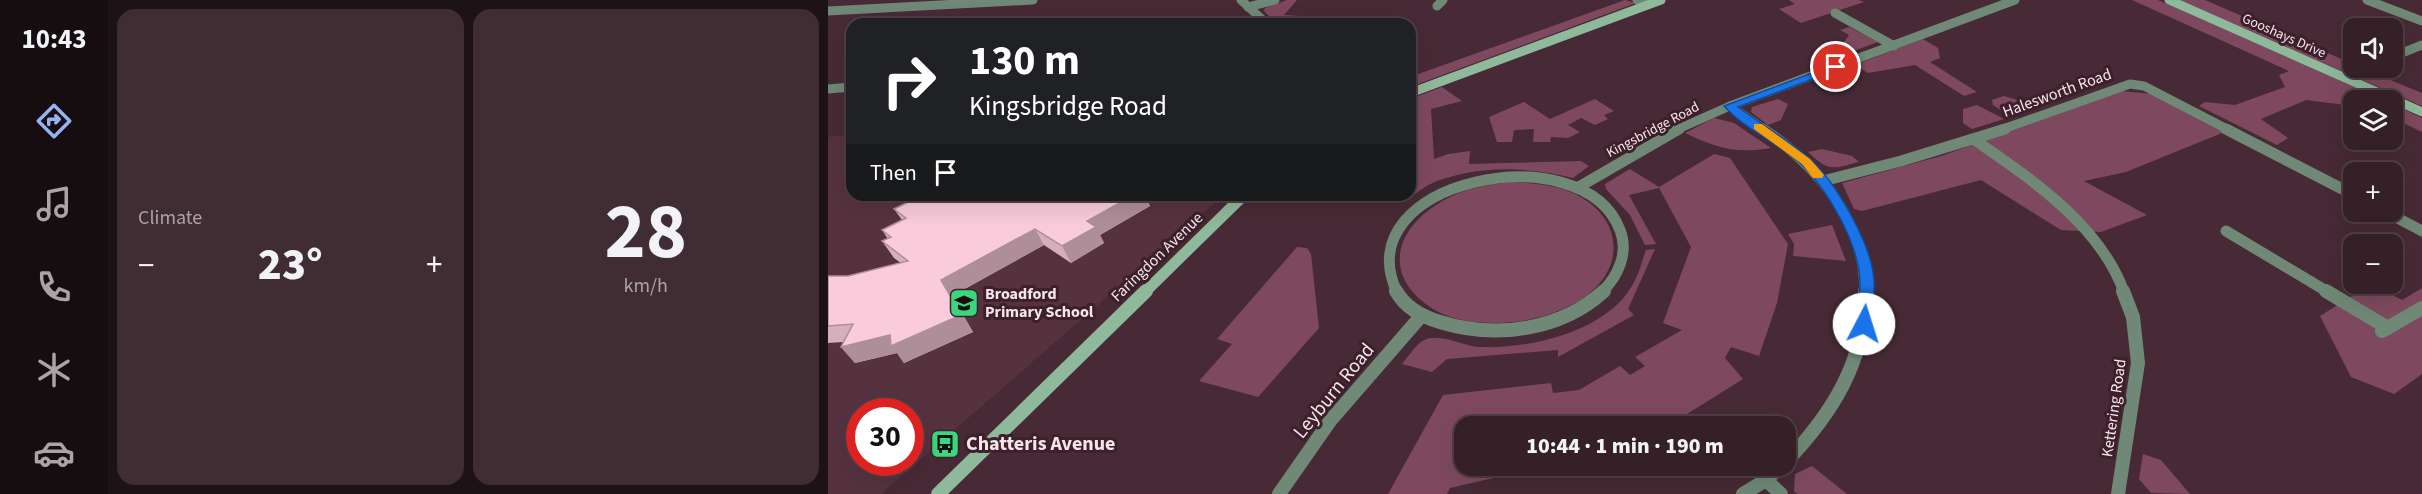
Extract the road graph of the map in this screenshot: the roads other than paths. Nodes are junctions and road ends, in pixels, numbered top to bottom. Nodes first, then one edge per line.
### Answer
1 (871, 0) edge
2 (1033, 0) edge
3 (1240, 0) edge
4 (1275, 0) edge
5 (1637, 0) edge
6 (1661, 0) edge
7 (2169, 0) edge
8 (2367, 0) edge
9 (2009, 1) edge
10 (1647, 5) junction
11 (1248, 7) junction
12 (858, 10) junction
13 (828, 11) edge
14 (1835, 13) dead end
15 (1260, 18) edge
16 (2422, 21) edge
17 (2422, 45) edge
18 (1894, 46) junction
19 (2403, 53) edge
20 (846, 88) edge
21 (828, 89) edge
22 (1416, 91) edge
23 (1730, 106) junction
24 (2422, 112) edge
25 (1975, 140) junction
26 (1823, 181) junction
27 (1577, 188) junction
28 (2343, 189) edge
29 (1238, 201) edge
30 (2403, 221) edge
31 (2226, 231) dead end
32 (2422, 231) edge
33 (2422, 308) edge
34 (1422, 315) junction
35 (1796, 450) edge
36 (1770, 476) edge
37 (1766, 480) junction
38 (2120, 493) edge
39 (938, 494) edge
40 (1280, 494) edge
41 (1743, 494) edge
42 (1781, 494) edge

1 - 12 street
2 - 12 street
3 - 11 street
4 - 11 street
5 - 10 street
6 - 10 street
7 - 24 street, Gooshays Drive
8 - 16 street
9 - 18 street, Kingsbridge Road
10 - 22 street
11 - 15 street
12 - 13 street
14 - 18 street
17 - 19 street
18 - 23 street, Kingsbridge Road
20 - 21 street
23 - 26 street
23 - 27 street, Kingsbridge Road
25 - 26 street, Halesworth Road
25 - 28 street, Halesworth Road
25 - 38 street, Kettering Road
26 - 35 street
27 - 34 street
27 - 34 street
29 - 39 street, Faringdon Avenue
30 - 32 street
31 - 33 street
34 - 40 street, Leyburn Road
36 - 37 street
37 - 41 street
37 - 42 street

